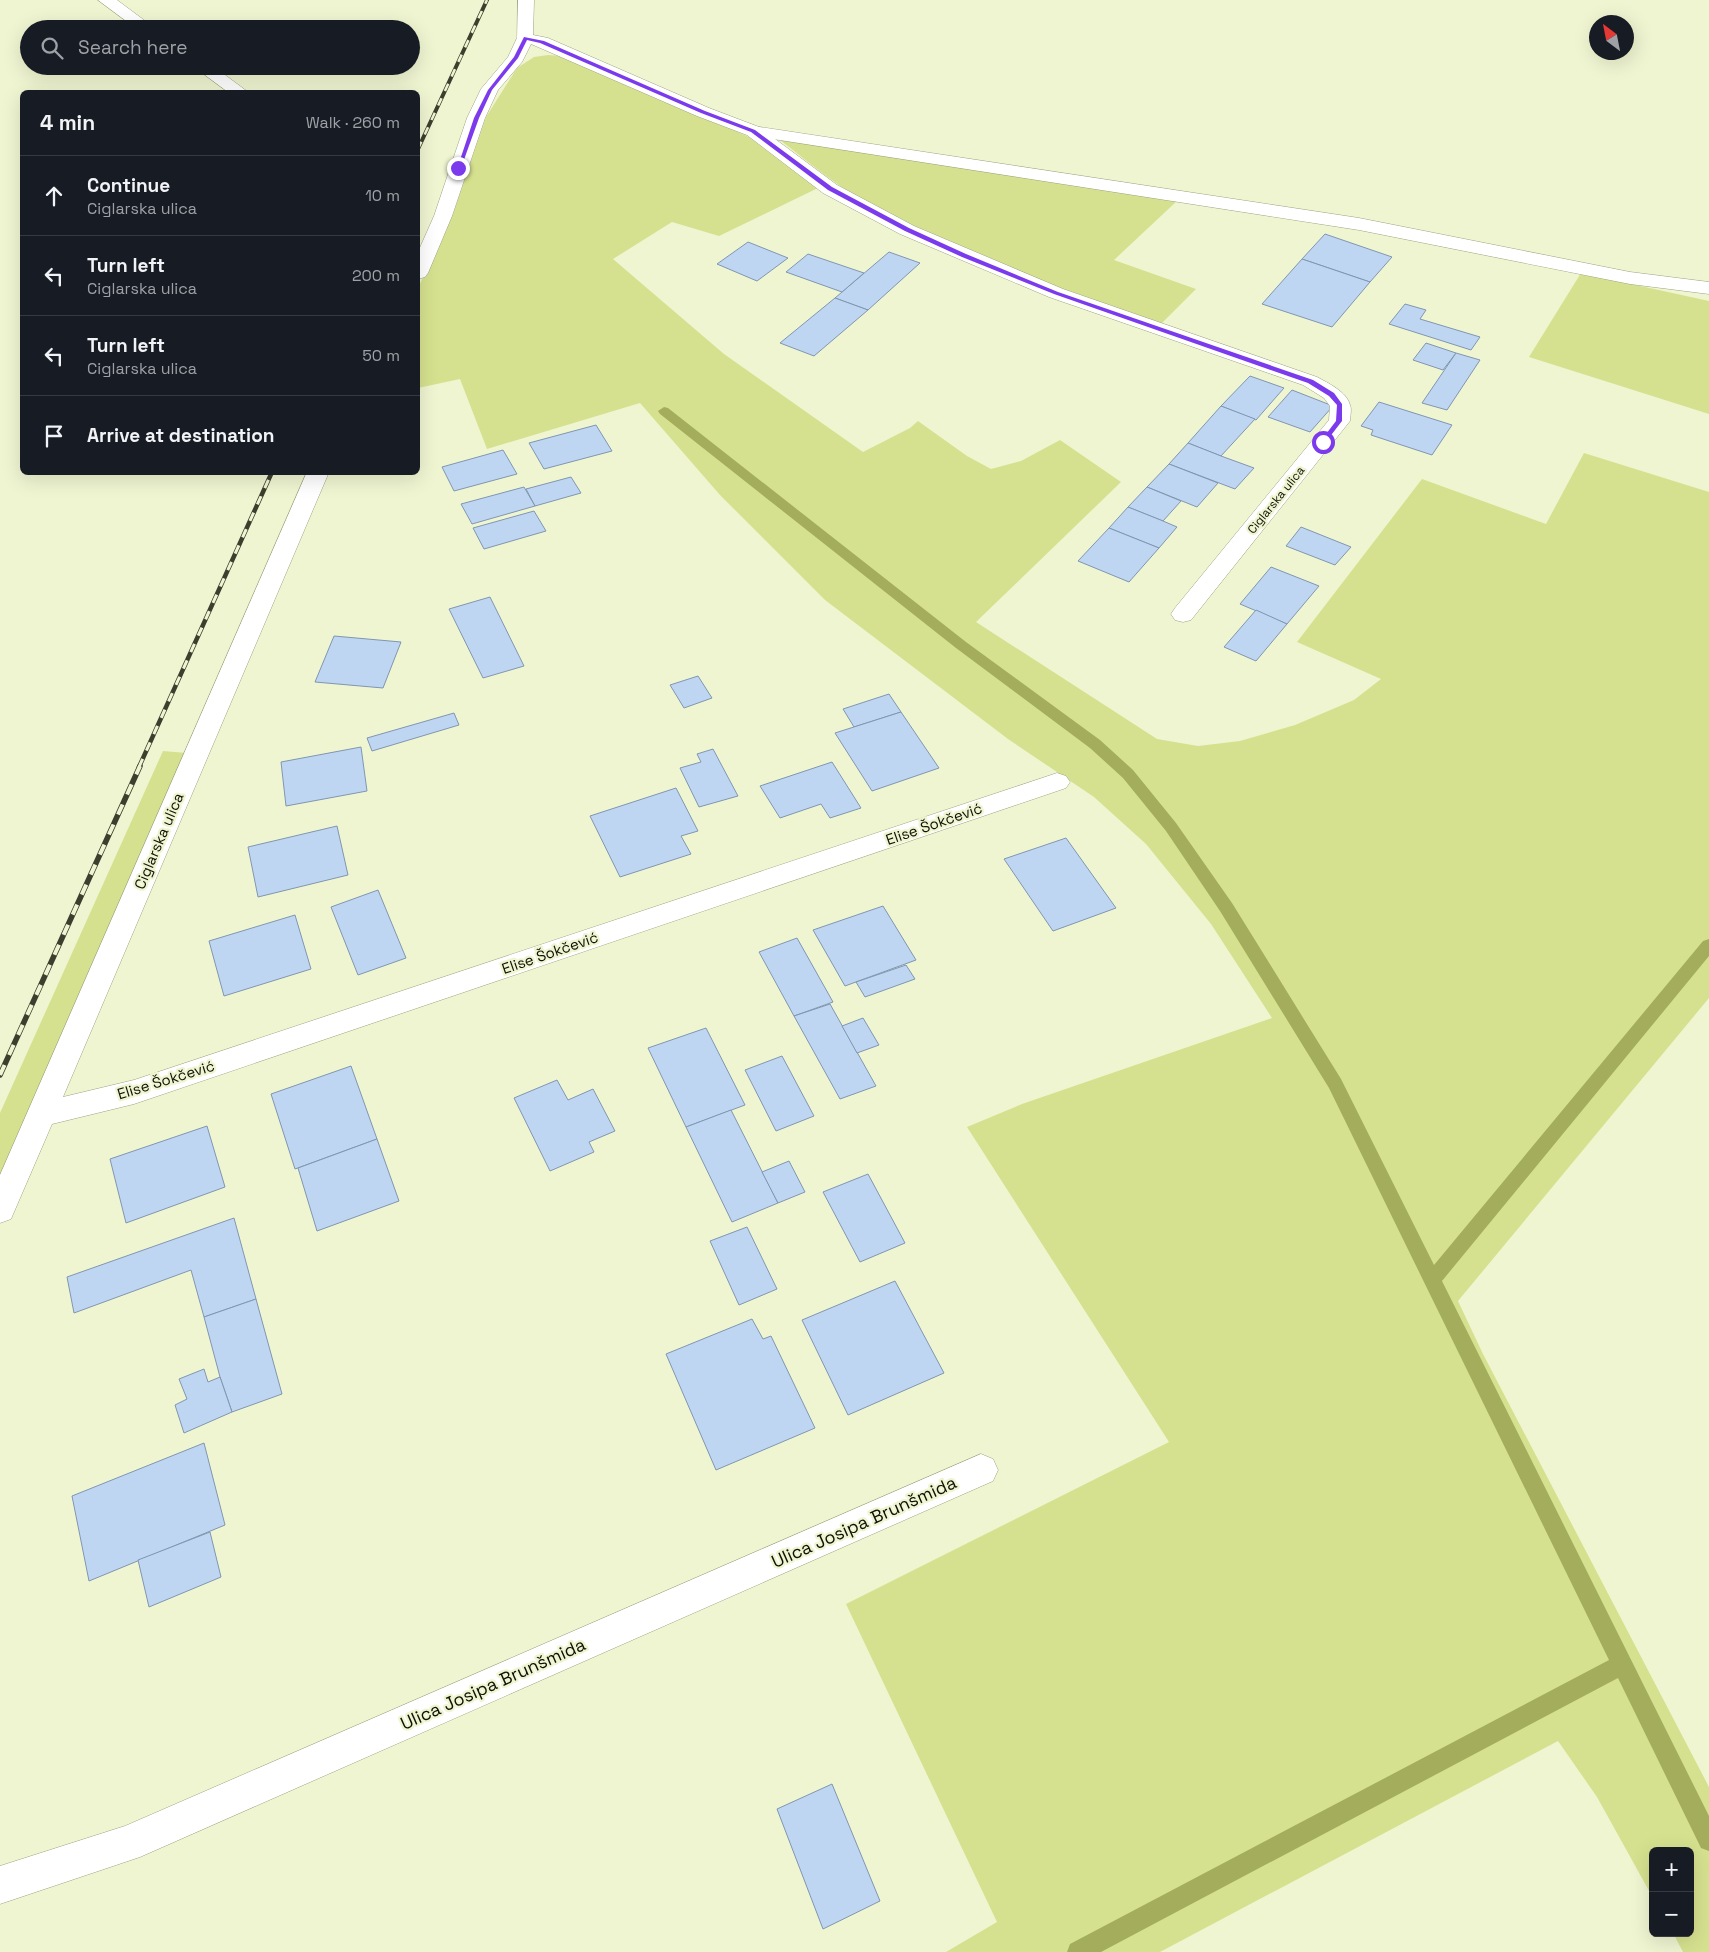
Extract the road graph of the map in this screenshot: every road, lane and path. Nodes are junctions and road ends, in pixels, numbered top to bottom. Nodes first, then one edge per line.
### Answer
1 (106, 0) edge
2 (526, 0) edge
3 (135, 20) edge
4 (525, 38) junction
5 (214, 75) edge
6 (236, 90) edge
7 (753, 131) junction
8 (420, 268) edge
9 (1709, 288) edge
10 (317, 475) edge
11 (1184, 614) dead end
12 (1056, 782) dead end
13 (41, 1114) junction
14 (0, 1210) edge
15 (981, 1470) dead end
16 (0, 1886) edge

1 - 3 street
2 - 4 street
4 - 7 street, Ciglarska ulica
4 - 8 street
5 - 6 street
7 - 9 street
7 - 11 street, Ciglarska ulica
10 - 13 street, Ciglarska ulica
12 - 13 street, Elise Šokčević
13 - 14 street, Ciglarska ulica
15 - 16 street, Ulica Josipa Brunšmida

